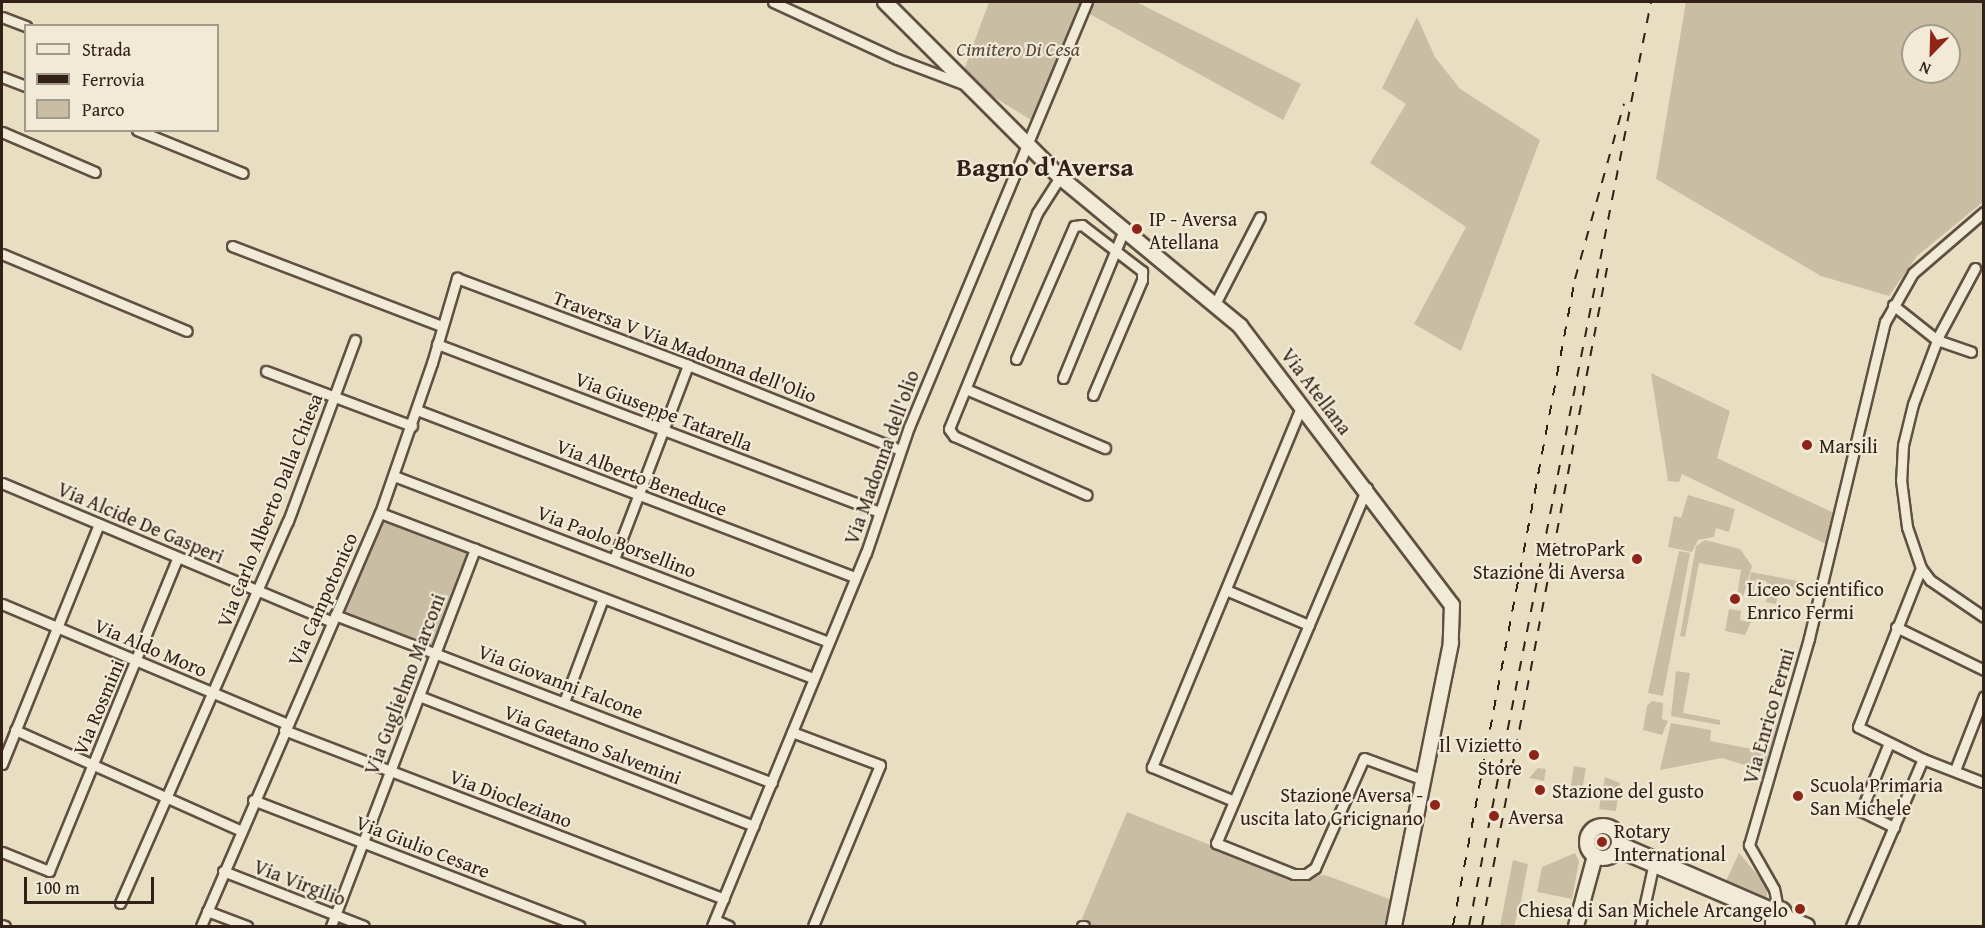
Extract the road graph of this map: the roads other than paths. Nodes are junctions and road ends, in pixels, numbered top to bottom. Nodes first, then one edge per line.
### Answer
1 (773, 2) edge
2 (885, 2) edge
3 (1087, 2) edge
4 (2, 17) edge
5 (24, 25) edge
6 (2, 77) edge
7 (24, 85) edge
8 (966, 85) junction
9 (2, 132) edge
10 (142, 132) edge
11 (1028, 146) junction
12 (95, 172) dead end
13 (243, 173) dead end
14 (1060, 177) junction
15 (1983, 212) edge
16 (1260, 217) dead end
17 (1124, 230) junction
18 (232, 246) dead end
19 (1116, 249) junction
20 (2, 254) edge
21 (1975, 268) dead end
22 (456, 278) joint
23 (1215, 304) junction
24 (1893, 305) junction
25 (442, 326) junction
26 (187, 331) dead end
27 (355, 340) dead end
28 (1937, 340) junction
29 (437, 344) junction
30 (1971, 352) dead end
31 (1016, 360) dead end
32 (688, 365) junction
33 (266, 371) dead end
34 (1063, 378) dead end
35 (966, 389) junction
36 (1093, 395) dead end
37 (335, 397) junction
38 (1303, 404) junction
39 (417, 410) junction
40 (412, 426) junction
41 (664, 430) junction
42 (1105, 448) dead end
43 (900, 450) junction
44 (394, 476) junction
45 (2, 483) edge
46 (1367, 488) junction
47 (640, 495) junction
48 (1087, 495) dead end
49 (879, 512) junction
50 (380, 513) junction
51 (99, 524) junction
52 (475, 549) junction
53 (178, 557) junction
54 (614, 559) junction
55 (1921, 568) junction
56 (855, 577) junction
57 (1226, 590) junction
58 (258, 591) junction
59 (603, 598) junction
60 (2, 604) edge
61 (1983, 617) edge
62 (334, 618) junction
63 (1309, 625) junction
64 (56, 627) junction
65 (1896, 627) junction
66 (828, 642) junction
67 (436, 652) junction
68 (138, 661) junction
69 (1983, 670) edge
70 (812, 678) junction
71 (211, 692) junction
72 (419, 696) junction
73 (1983, 696) edge
74 (564, 702) junction
75 (286, 727) junction
76 (15, 730) junction
77 (792, 732) junction
78 (1889, 743) junction
79 (1923, 759) junction
80 (2, 764) edge
81 (94, 765) junction
82 (390, 770) junction
83 (1954, 770) junction
84 (1424, 780) junction
85 (1982, 782) dead end
86 (772, 783) junction
87 (166, 797) junction
88 (253, 800) junction
89 (1234, 801) junction
90 (754, 826) junction
91 (1894, 827) junction
92 (240, 830) junction
93 (363, 842) junction
94 (1618, 846) junction
95 (2, 852) edge
96 (1595, 856) junction
97 (1653, 867) junction
98 (223, 871) junction
99 (724, 899) junction
100 (120, 903) dead end
101 (207, 912) junction
102 (335, 915) junction
103 (1774, 916) edge
104 (714, 923) edge
105 (201, 927) edge
106 (247, 927) edge
107 (331, 927) edge
108 (364, 927) edge
109 (579, 927) edge
110 (729, 927) edge
111 (813, 927) edge
112 (1394, 927) edge
113 (1576, 927) edge
114 (1640, 927) edge
115 (1807, 927) edge
116 (1851, 927) edge

1 - 8 street
2 - 8 main road, Via Atellana
3 - 11 street, Via Madonna dell'olio
4 - 5 street
6 - 7 street
8 - 11 main road, Via Atellana
9 - 12 street
10 - 13 street
11 - 14 main road, Via Atellana
11 - 43 street, Via Madonna dell'olio
14 - 17 main road, Via Atellana
14 - 35 street
15 - 24 street, Via Enrico Fermi
16 - 23 street
17 - 19 street
17 - 23 main road, Via Atellana
18 - 25 street
19 - 31 street
19 - 34 street
19 - 36 street
20 - 26 street
21 - 28 street
22 - 25 street, Via Campotonico
22 - 32 street, Traversa V Via Madonna dell'Olio
23 - 38 main road, Via Atellana
24 - 28 street
24 - 103 street, Via Enrico Fermi
25 - 29 street, Via Campotonico
27 - 37 street, Via Carlo Alberto Dalla Chiesa
28 - 30 street
28 - 55 street
29 - 39 street, Via Campotonico
29 - 41 street, Via Giuseppe Tatarella
32 - 41 street
32 - 43 street, Traversa V Via Madonna dell'Olio
33 - 37 street
35 - 42 street
35 - 48 street
37 - 40 street
37 - 58 street, Via Carlo Alberto Dalla Chiesa
38 - 46 main road, Via Atellana
38 - 57 street
39 - 40 street, Via Campotonico
39 - 47 street, Via Alberto Beneduce
40 - 44 street, Via Campotonico
41 - 47 street
41 - 49 street, Via Giuseppe Tatarella
43 - 49 street, Via Madonna dell'olio
44 - 50 street, Via Campotonico
44 - 54 street, Via Paolo Borsellino
45 - 51 street, Via Alcide De Gasperi
46 - 63 street
46 - 84 main road, Via Atellana
47 - 54 street
47 - 56 street, Via Alberto Beneduce
49 - 56 street, Via Madonna dell'olio
50 - 52 street
50 - 62 street, Via Campotonico
51 - 53 street, Via Alcide De Gasperi
51 - 64 street
52 - 59 street
52 - 67 street, Via Guglielmo Marconi
53 - 58 street, Via Alcide De Gasperi
53 - 68 street, Via Rosmini
54 - 66 street, Via Paolo Borsellino
55 - 61 street
55 - 65 street
56 - 66 street, Via Madonna dell'olio
57 - 63 street
57 - 89 street
58 - 62 street, Via Alcide De Gasperi
58 - 71 street, Via Carlo Alberto Dalla Chiesa
59 - 70 street
59 - 74 street
60 - 64 street, Via Aldo Moro
62 - 67 street, Via Giovanni Falcone
62 - 75 street, Via Campotonico
63 - 89 street
64 - 68 street, Via Aldo Moro
64 - 76 street
65 - 69 street
65 - 78 street
66 - 70 street, Via Madonna dell'olio
67 - 72 street, Via Guglielmo Marconi
67 - 74 street, Via Giovanni Falcone
68 - 71 street, Via Aldo Moro
68 - 81 street, Via Rosmini
70 - 77 street, Via Madonna dell'olio
71 - 75 street, Via Aldo Moro
71 - 87 street, Via Carlo Alberto Dalla Chiesa
72 - 82 street, Via Guglielmo Marconi
72 - 90 street, Via Gaetano Salvemini
73 - 83 street
74 - 86 street, Via Giovanni Falcone
75 - 82 street, Via Diocleziano
75 - 88 street, Via Campotonico
76 - 80 street
76 - 81 street
77 - 86 street, Via Madonna dell'olio
77 - 111 street
78 - 79 street
78 - 91 street
79 - 83 street
79 - 91 street
81 - 87 street
81 - 95 street, Via Rosmini
82 - 93 street, Via Guglielmo Marconi
82 - 99 street, Via Diocleziano
83 - 85 street
84 - 89 street
84 - 112 main road, Via Atellana
86 - 90 street, Via Madonna dell'olio
87 - 92 street
87 - 100 street, Via Carlo Alberto Dalla Chiesa
88 - 92 street, Via Campotonico
88 - 93 street, Via Giulio Cesare
90 - 99 street, Via Madonna dell'olio
91 - 116 street
92 - 98 street, Via Campotonico
93 - 102 street, Via Guglielmo Marconi
93 - 109 street, Via Giulio Cesare
94 - 96 main road
94 - 96 main road
94 - 97 main road
94 - 103 main road
96 - 113 main road
97 - 103 main road
97 - 114 street
98 - 101 street, Via Campotonico
98 - 102 street, Via Virgilio
99 - 104 street, Via Madonna dell'olio
101 - 105 street, Via Campotonico
101 - 106 street
102 - 107 street, Via Guglielmo Marconi
102 - 108 street, Via Virgilio
103 - 115 main road
104 - 110 street

